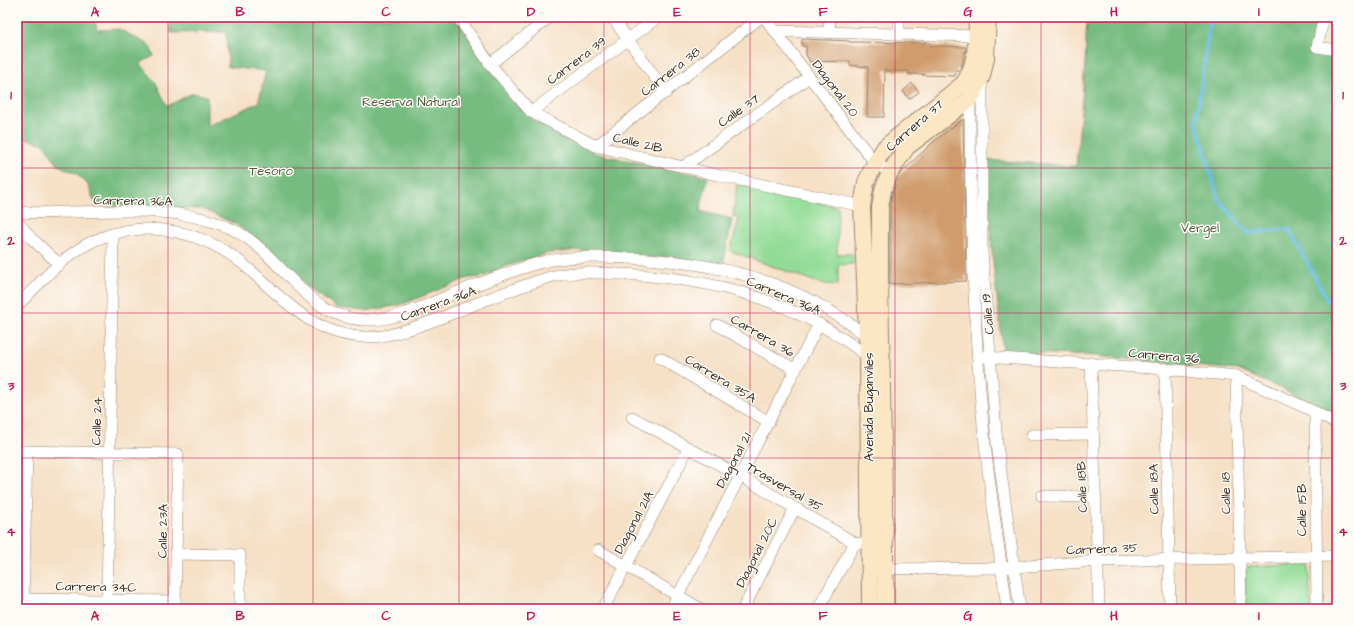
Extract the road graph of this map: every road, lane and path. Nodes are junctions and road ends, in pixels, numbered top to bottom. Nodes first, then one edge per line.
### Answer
1 (458, 17) edge
2 (550, 17) edge
3 (612, 17) edge
4 (658, 17) edge
5 (763, 17) edge
6 (830, 17) edge
7 (899, 17) edge
8 (977, 17) edge
9 (988, 17) edge
10 (1324, 17) edge
11 (775, 31) junction
12 (829, 32) junction
13 (899, 35) junction
14 (977, 36) junction
15 (628, 39) junction
16 (1337, 50) edge
17 (490, 64) junction
18 (976, 76) junction
19 (809, 77) junction
20 (666, 93) junction
21 (970, 99) junction
22 (531, 112) junction
23 (596, 146) junction
24 (875, 163) junction
25 (683, 166) junction
26 (890, 172) junction
27 (862, 206) junction
28 (880, 208) joint
29 (17, 212) edge
30 (39, 214) junction
31 (17, 222) edge
32 (113, 234) junction
33 (31, 238) junction
34 (59, 264) junction
35 (17, 306) edge
36 (819, 324) junction
37 (717, 325) dead end
38 (866, 336) junction
39 (875, 352) junction
40 (977, 356) junction
41 (991, 357) junction
42 (660, 358) dead end
43 (1091, 363) junction
44 (1165, 368) junction
45 (796, 370) junction
46 (1236, 376) junction
47 (1315, 412) junction
48 (632, 417) dead end
49 (769, 422) junction
50 (1337, 424) edge
51 (1094, 434) junction
52 (1032, 435) dead end
53 (688, 449) junction
54 (22, 451) edge
55 (109, 453) junction
56 (740, 476) junction
57 (1042, 496) dead end
58 (1095, 497) junction
59 (795, 508) junction
60 (862, 543) junction
61 (884, 544) junction
62 (598, 550) dead end
63 (176, 554) junction
64 (1337, 556) edge
65 (1316, 557) junction
66 (1240, 559) junction
67 (1168, 560) junction
68 (1097, 561) junction
69 (626, 565) junction
70 (1014, 567) junction
71 (1002, 568) junction
72 (877, 569) junction
73 (678, 596) junction
74 (21, 602) edge
75 (108, 605) edge
76 (175, 605) edge
77 (240, 609) edge
78 (603, 609) edge
79 (671, 609) edge
80 (701, 609) edge
81 (743, 609) edge
82 (818, 609) edge
83 (870, 609) edge
84 (886, 609) edge
85 (1007, 609) edge
86 (1020, 609) edge
87 (1099, 609) edge
88 (1170, 609) edge
89 (1241, 609) edge
90 (1318, 609) edge

1 - 17 street, Calle 21B
2 - 17 street
3 - 15 street
4 - 15 street, Carrera 39
5 - 11 street, Diagonal 20
5 - 20 street, Carrera 38
6 - 12 street
7 - 13 street
8 - 14 main road, Calle 19
9 - 18 main road, Calle 19
10 - 16 street
11 - 12 street
11 - 19 street, Diagonal 20
12 - 13 street
13 - 14 street
14 - 18 main road, Calle 19
15 - 20 street
15 - 22 street, Carrera 39
17 - 22 street, Calle 21B
18 - 21 main road, Carrera 37
18 - 24 main road, Carrera 37
18 - 41 street, Calle 19
19 - 24 street, Diagonal 20
19 - 25 street, Calle 37
20 - 23 street, Carrera 38
21 - 26 main road, Carrera 37
21 - 40 street, Calle 19
22 - 23 street, Calle 21B
23 - 25 street, Calle 21B
24 - 26 street, Diagonal 20
24 - 27 main road, Carrera 37
25 - 27 street, Calle 21B
26 - 28 main road, Carrera 37
27 - 38 main road, Avenida Buganviles
28 - 39 main road, Avenida Buganviles
29 - 30 street, Carrera 36A
30 - 33 street
30 - 38 street, Carrera 36A
31 - 33 street
32 - 34 street, Carrera 36A
32 - 36 street, Carrera 36A
32 - 55 street, Calle 24
33 - 34 street
34 - 35 street
36 - 39 street, Carrera 36A
36 - 45 street, Diagonal 21
37 - 45 street, Carrera 36
38 - 39 main road, Avenida Buganviles
39 - 60 main road, Avenida Buganviles
39 - 61 main road, Avenida Buganviles
40 - 41 street, Carrera 36
40 - 71 street, Calle 19
41 - 43 street, Carrera 36
41 - 70 street, Calle 19
42 - 49 street, Carrera 35A
43 - 44 street, Carrera 36
43 - 51 street, Calle 18B
44 - 46 street, Carrera 36
44 - 67 street, Calle 18A
45 - 49 street, Diagonal 21
46 - 47 street, Carrera 36
46 - 66 street, Calle 18
47 - 50 street, Carrera 36
47 - 65 street, Calle 15B
48 - 53 street, Trasversal 35
49 - 56 street, Diagonal 21
51 - 52 street
51 - 58 street, Calle 18B
53 - 56 street, Trasversal 35
53 - 69 street, Diagonal 21A
54 - 55 street
54 - 74 street
55 - 63 street, Calle 23A
55 - 75 street, Calle 24
56 - 59 street, Trasversal 35
56 - 73 street, Diagonal 21
57 - 58 street
58 - 68 street, Calle 18B
59 - 60 street, Trasversal 35
59 - 81 street, Diagonal 20C
60 - 61 street, Trasversal 35
60 - 72 main road, Avenida Buganviles
60 - 82 street
61 - 72 main road, Avenida Buganviles
62 - 69 street
63 - 76 street, Calle 23A
63 - 77 street
64 - 65 street, Carrera 35
65 - 66 street, Carrera 35
65 - 90 street, Calle 15B
66 - 67 street, Carrera 35
66 - 89 street, Calle 18
67 - 68 street, Carrera 35
67 - 88 street, Calle 18A
68 - 70 street, Carrera 35
68 - 87 street, Calle 18B
69 - 73 street
69 - 78 street, Diagonal 21A
70 - 71 street, Carrera 35
70 - 86 street, Calle 19
71 - 72 street, Carrera 35
71 - 85 street, Calle 19
72 - 83 main road, Avenida Buganviles
72 - 84 main road, Avenida Buganviles
73 - 79 street, Diagonal 21
73 - 80 street
74 - 75 street, Carrera 34C
75 - 76 street, Carrera 34C

